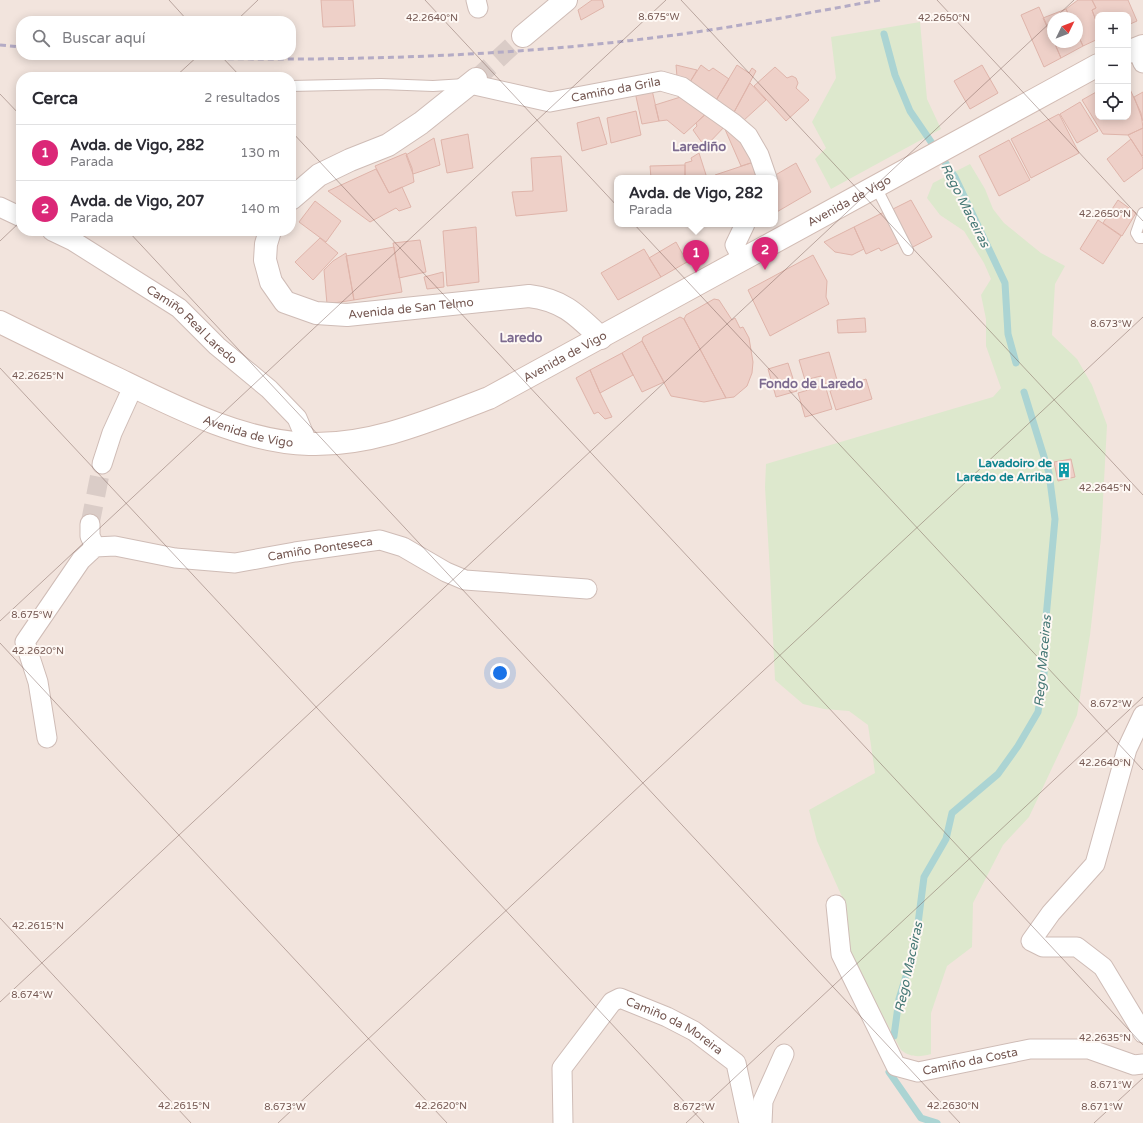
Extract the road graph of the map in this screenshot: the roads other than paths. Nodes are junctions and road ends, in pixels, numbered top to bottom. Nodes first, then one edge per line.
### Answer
1 (566, 0) edge
2 (523, 36) tunnel mouth
3 (1095, 67) edge
4 (473, 81) junction
5 (296, 86) edge
6 (766, 175) edge
7 (876, 187) junction
8 (296, 195) edge
9 (0, 207) edge
10 (1143, 213) edge
11 (16, 215) edge
12 (744, 227) edge
13 (62, 236) edge
14 (268, 236) edge
15 (1143, 238) edge
16 (908, 250) dead end
17 (743, 260) junction
18 (0, 322) edge
19 (601, 338) junction
20 (133, 387) junction
21 (308, 444) junction
22 (102, 464) tunnel mouth
23 (90, 524) tunnel mouth
24 (95, 547) junction
25 (587, 589) dead end
26 (1143, 715) edge
27 (47, 738) dead end
28 (836, 905) dead end
29 (1143, 1033) edge
30 (784, 1054) dead end
31 (1143, 1064) edge
32 (563, 1123) edge
33 (751, 1123) edge
34 (762, 1123) edge

1 - 2 main road
3 - 7 main road, Avenida de Vigo
4 - 5 lane
4 - 6 street, Camiño da Grila
4 - 8 main road
7 - 16 lane
7 - 17 main road, Avenida de Vigo
9 - 11 street
10 - 15 lane
12 - 17 street
13 - 21 street, Camiño Real Laredo
14 - 19 main road, Avenida de San Telmo
17 - 19 main road, Avenida de Vigo
18 - 20 main road, Avenida de Vigo
19 - 21 main road, Avenida de Vigo
20 - 21 main road, Avenida de Vigo
20 - 22 street
23 - 24 street
24 - 25 street, Camiño Ponteseca
24 - 27 street
26 - 29 street
28 - 31 street, Camiño da Costa
30 - 34 street
32 - 33 street, Camiño da Moreira

